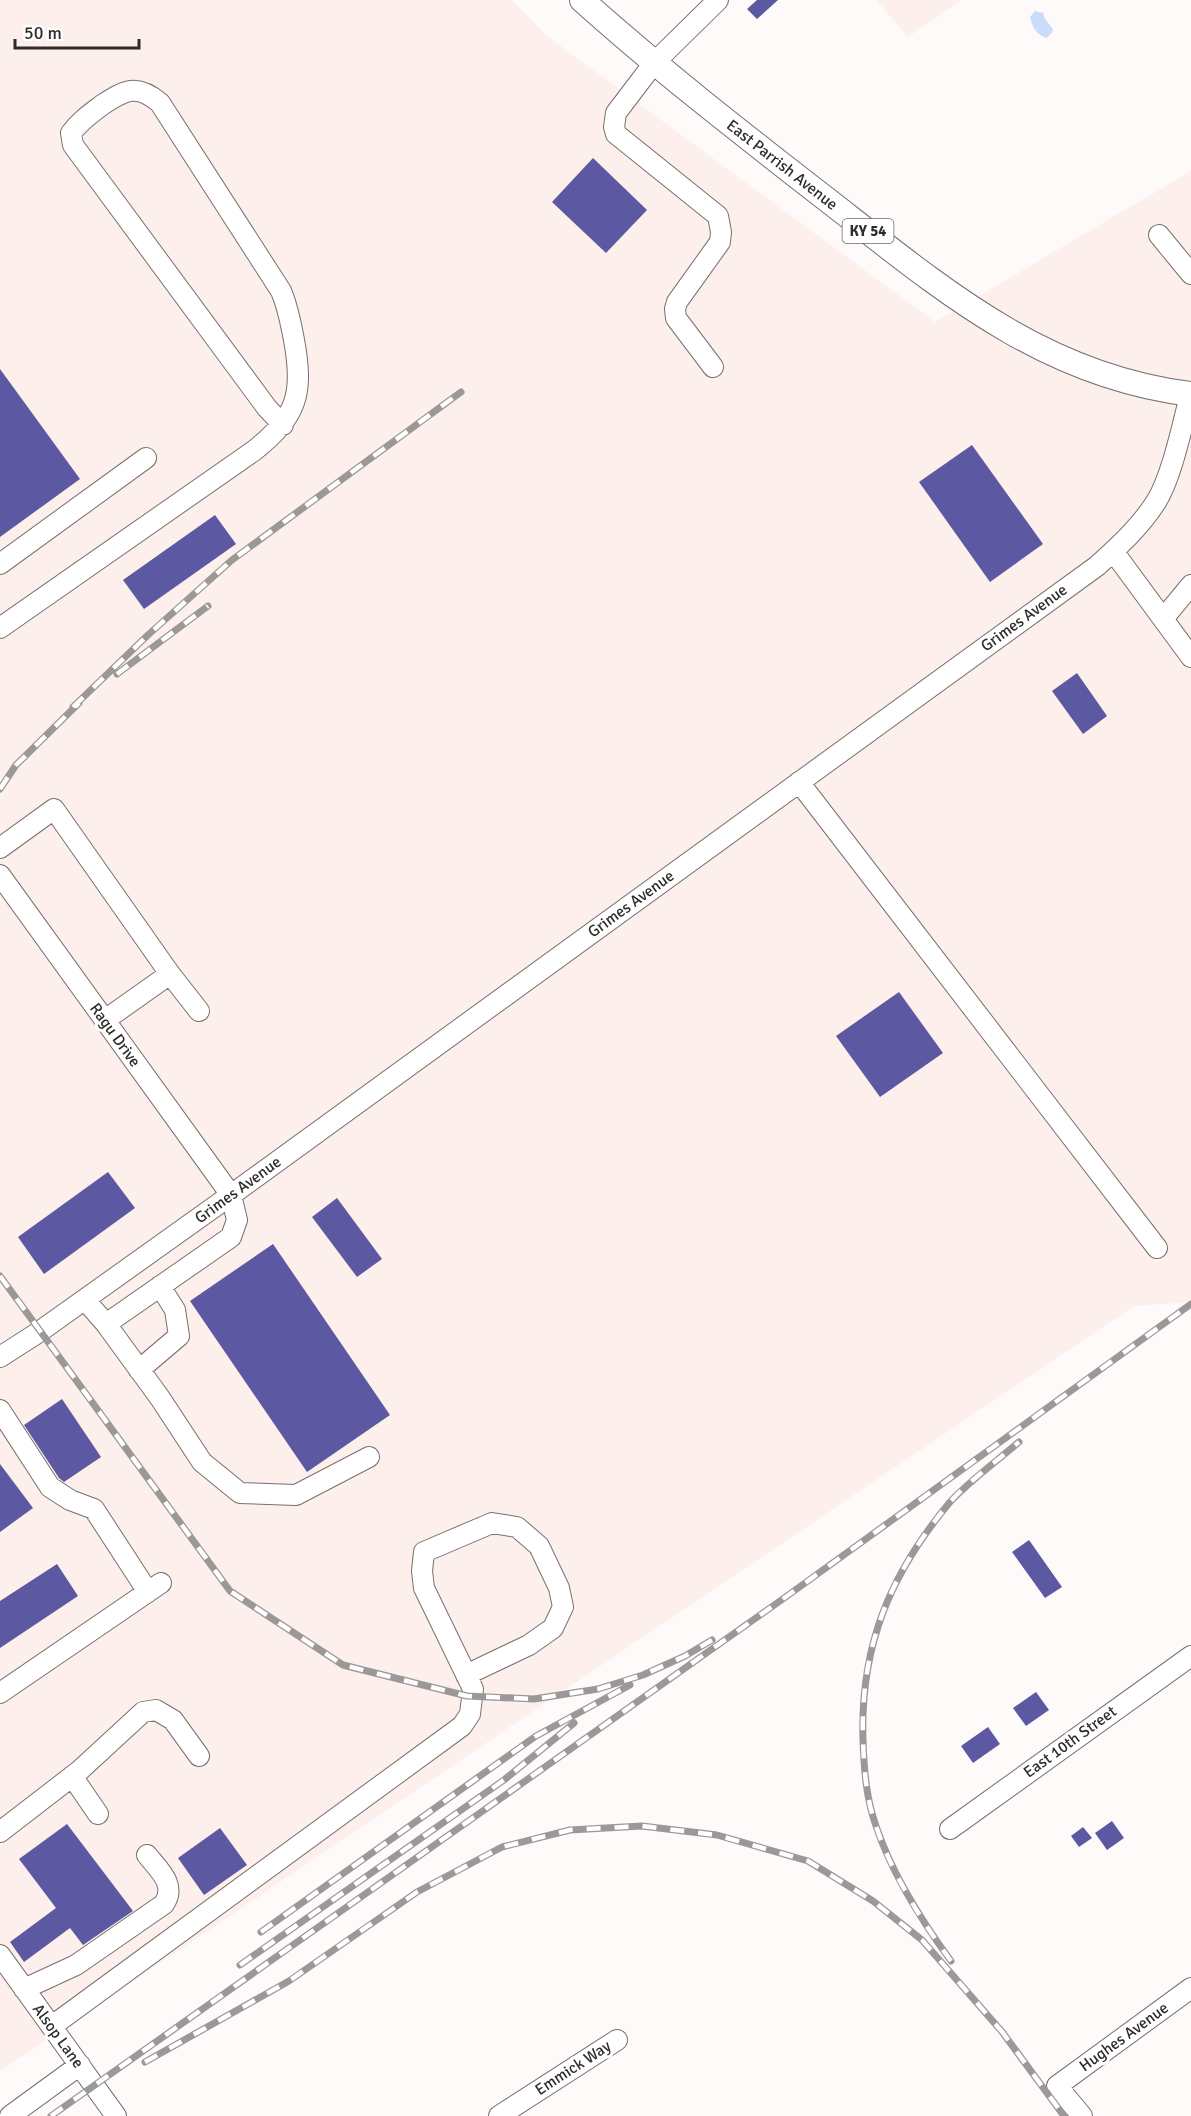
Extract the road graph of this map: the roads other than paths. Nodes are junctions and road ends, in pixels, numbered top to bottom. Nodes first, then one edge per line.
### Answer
1 (582, 0) edge
2 (718, 0) edge
3 (654, 63) junction
4 (1159, 235) dead end
5 (1191, 274) edge
6 (712, 367) dead end
7 (1191, 393) edge
8 (283, 425) junction
9 (146, 458) dead end
10 (1113, 551) junction
11 (0, 564) edge
12 (1191, 585) edge
13 (1162, 619) junction
14 (0, 627) edge
15 (1191, 657) edge
16 (799, 782) junction
17 (0, 848) edge
18 (0, 875) edge
19 (170, 974) junction
20 (199, 1011) dead end
21 (105, 1020) junction
22 (231, 1195) junction
23 (1157, 1248) dead end
24 (160, 1286) junction
25 (85, 1300) junction
26 (106, 1324) junction
27 (0, 1358) edge
28 (139, 1370) junction
29 (0, 1410) edge
30 (369, 1457) dead end
31 (1191, 1656) edge
32 (466, 1674) junction
33 (0, 1693) edge
34 (200, 1756) dead end
35 (72, 1776) junction
36 (98, 1814) dead end
37 (950, 1829) dead end
38 (0, 1832) edge
39 (147, 1855) dead end
40 (0, 1955) edge
41 (1191, 1988) edge
42 (24, 1989) junction
43 (51, 2026) junction
44 (617, 2040) dead end
45 (80, 2066) junction
46 (10, 2116) edge
47 (116, 2116) edge
48 (499, 2116) edge
49 (1082, 2116) edge

1 - 3 main road, East Parrish Avenue / KY 54
2 - 3 street
3 - 6 street
3 - 7 main road, East Parrish Avenue / KY 54
4 - 5 street
7 - 10 street, Grimes Avenue
8 - 8 street
8 - 14 street
9 - 11 street
10 - 13 street
10 - 16 street, Grimes Avenue
12 - 13 street
13 - 15 street
16 - 22 street, Grimes Avenue
16 - 23 street
17 - 19 street
18 - 21 street, Ragu Drive
19 - 20 street
19 - 21 street
21 - 22 street, Ragu Drive
22 - 24 street
22 - 25 street, Grimes Avenue
24 - 26 street
24 - 28 street
25 - 26 street
25 - 27 street, Grimes Avenue
26 - 28 street
28 - 30 street
29 - 33 street
31 - 37 street, East 10th Street
32 - 32 street
32 - 43 street
34 - 35 street
35 - 36 street
35 - 38 street
39 - 42 street
40 - 42 street, Alsop Lane
41 - 49 street, Hughes Avenue
42 - 43 street, Alsop Lane
43 - 45 street, Alsop Lane
44 - 48 street, Emmick Way
45 - 46 street
45 - 47 street, Alsop Lane

